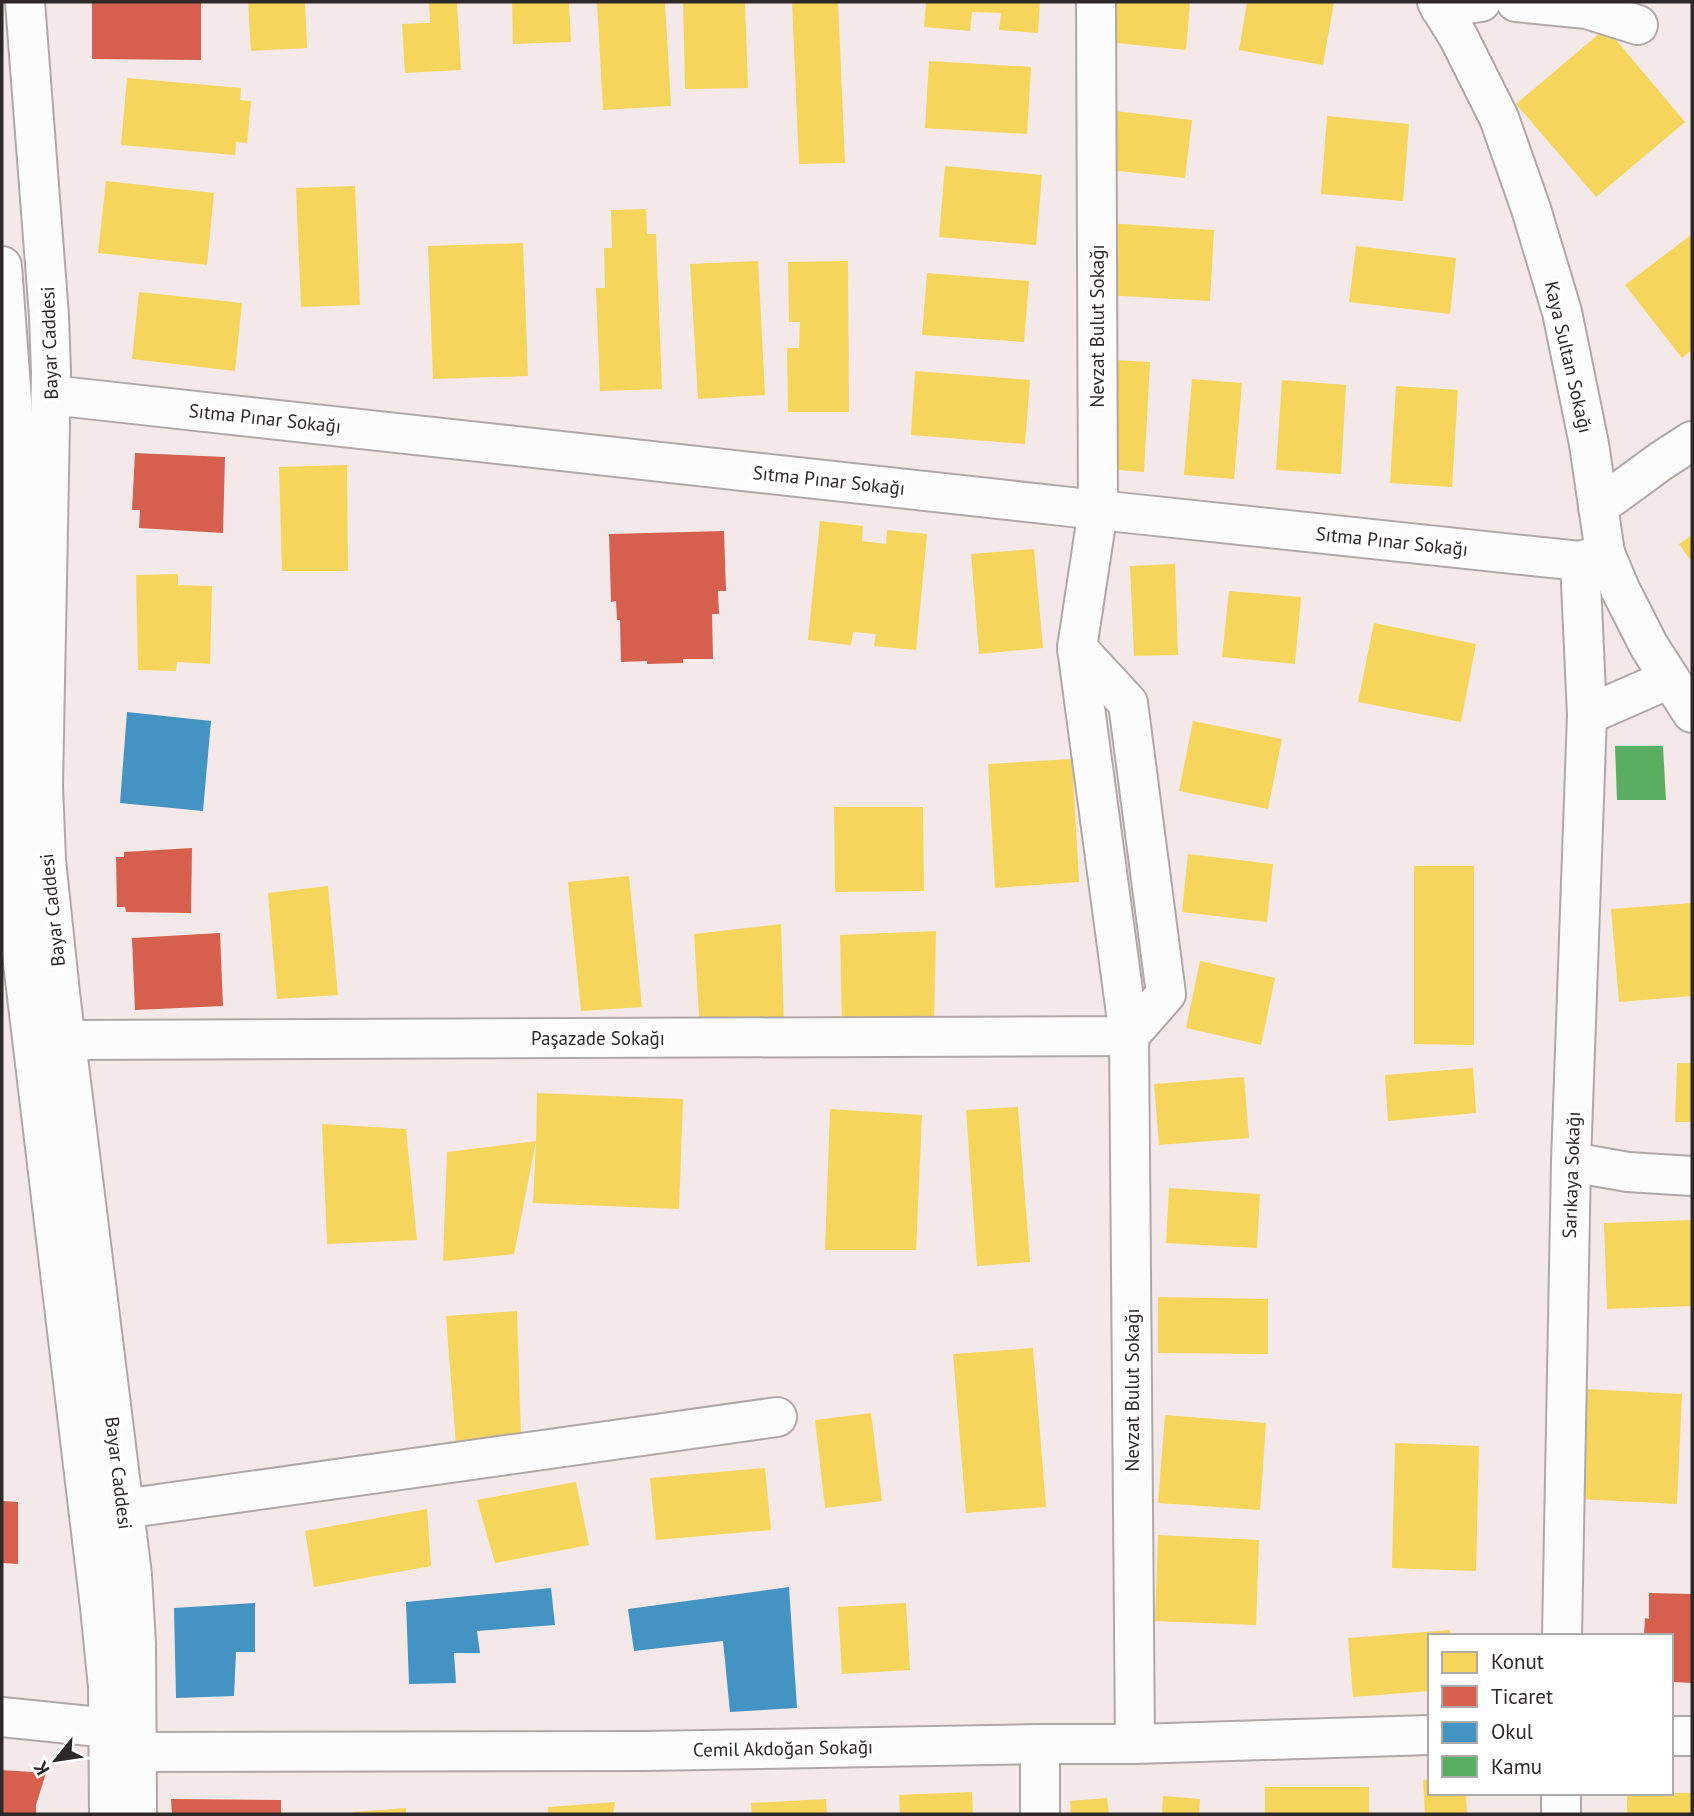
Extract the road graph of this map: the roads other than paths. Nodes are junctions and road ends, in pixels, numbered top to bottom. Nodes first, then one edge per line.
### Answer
1 (25, 2) edge
2 (1096, 2) edge
3 (1482, 2) edge
4 (1516, 2) edge
5 (1438, 5) edge
6 (1638, 25) dead end
7 (2, 267) edge
8 (51, 395) junction
9 (1692, 441) edge
10 (1598, 507) junction
11 (1098, 510) junction
12 (1593, 557) junction
13 (1686, 702) edge
14 (1587, 715) junction
15 (5, 818) edge
16 (1129, 1036) junction
17 (66, 1041) junction
18 (1571, 1162) junction
19 (1692, 1177) edge
20 (777, 1417) dead end
21 (123, 1509) junction
22 (1562, 1634) edge
23 (2, 1717) edge
24 (1428, 1735) edge
25 (1673, 1735) edge
26 (1692, 1736) edge
27 (123, 1740) junction
28 (1040, 1744) junction
29 (1135, 1744) junction
30 (1561, 1795) edge
31 (109, 1814) edge
32 (137, 1814) edge
33 (1041, 1814) edge
34 (1562, 1814) edge

1 - 8 street, Bayar Caddesi
2 - 11 street, Nevzat Bulut Sokağı
3 - 5 street
4 - 6 street
5 - 10 street, Kaya Sultan Sokağı
7 - 15 street, Bayar Caddesi
8 - 11 street, Sıtma Pınar Sokağı
8 - 17 street, Bayar Caddesi
9 - 10 street
10 - 12 street, Kaya Sultan Sokağı
11 - 12 street, Sıtma Pınar Sokağı
11 - 16 street, Nevzat Bulut Sokağı
12 - 13 street, Kaya Sultan Sokağı
12 - 14 street, Sarıkaya Sokağı
13 - 14 street
14 - 18 street, Sarıkaya Sokağı
15 - 27 street, Bayar Caddesi
16 - 17 street, Paşazade Sokağı
16 - 29 street, Nevzat Bulut Sokağı
17 - 21 street, Bayar Caddesi
18 - 19 street
18 - 22 street, Sarıkaya Sokağı
20 - 21 street
21 - 27 street, Bayar Caddesi
23 - 27 street, Cemil Akdoğan Sokağı
24 - 29 street, Cemil Akdoğan Sokağı
25 - 26 street
27 - 28 street, Cemil Akdoğan Sokağı
27 - 31 street, Bayar Caddesi
27 - 32 street, Bayar Caddesi
28 - 29 street, Cemil Akdoğan Sokağı
28 - 33 street
30 - 34 street

